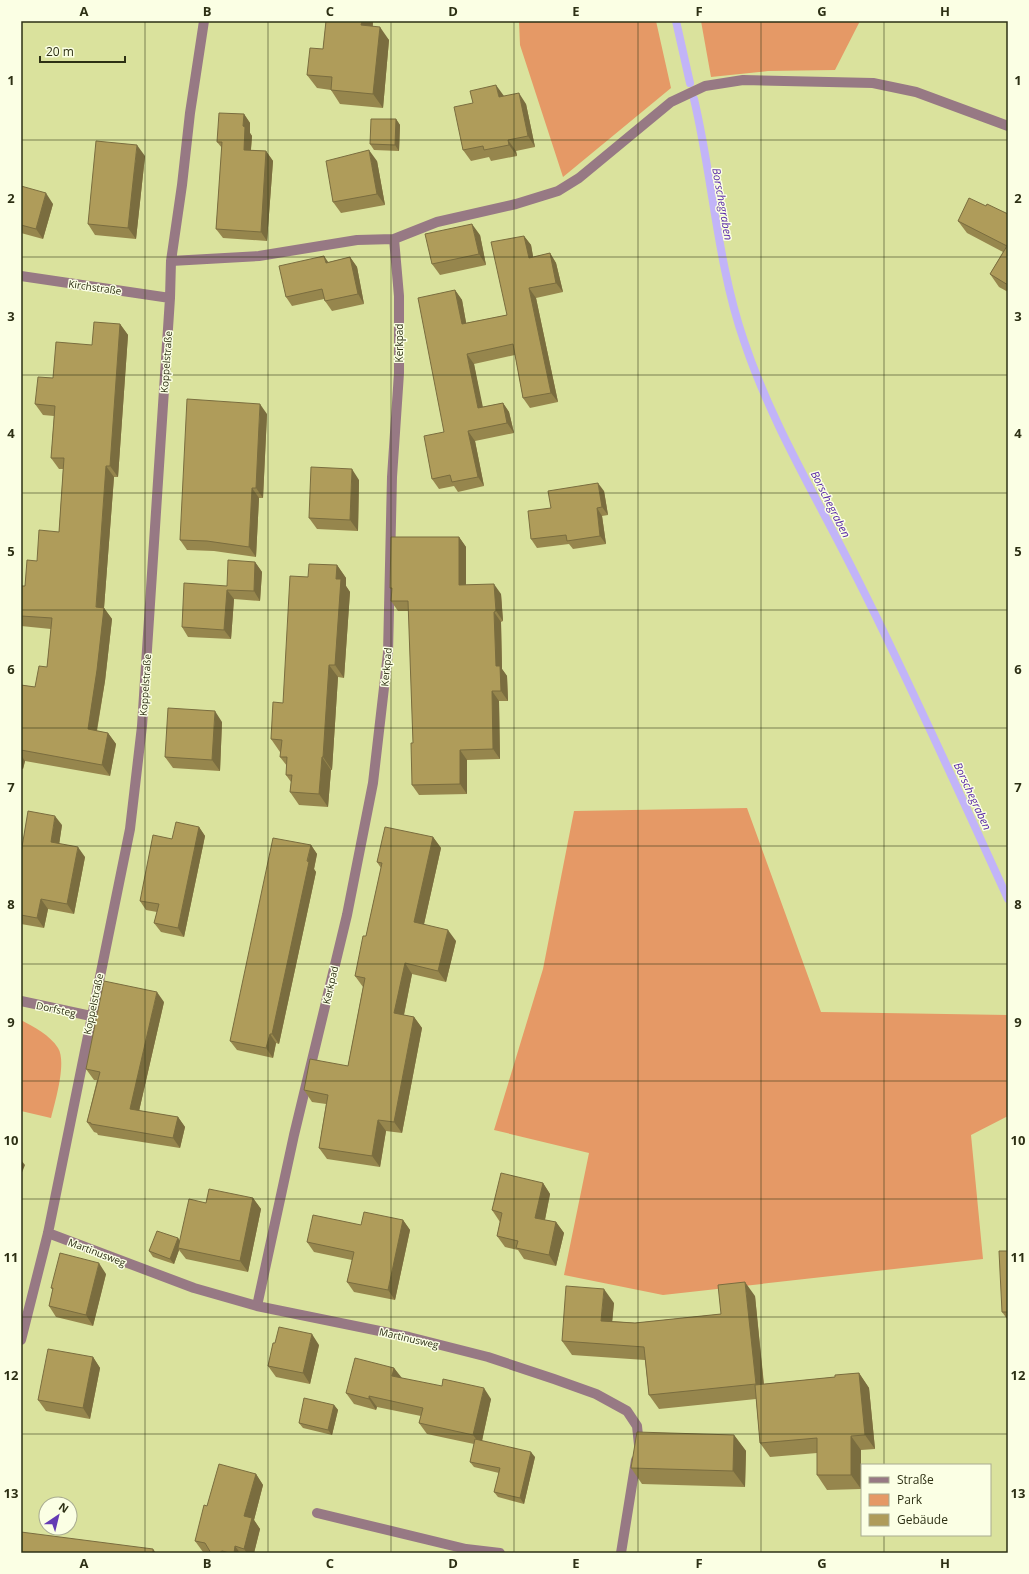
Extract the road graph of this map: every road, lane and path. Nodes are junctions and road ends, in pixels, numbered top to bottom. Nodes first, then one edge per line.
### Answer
1 (204, 21) edge
2 (1008, 126) edge
3 (394, 239) junction
4 (171, 261) junction
5 (21, 276) edge
6 (170, 298) junction
7 (21, 1001) edge
8 (91, 1016) junction
9 (48, 1233) junction
10 (256, 1306) junction
11 (21, 1340) edge
12 (317, 1513) dead end
13 (500, 1553) edge
14 (621, 1553) edge

1 - 4 street, Koppelstraße
2 - 3 street
3 - 4 street
3 - 10 street, Kerkpad
4 - 6 street, Koppelstraße
5 - 6 street, Kirchstraße
6 - 8 street, Koppelstraße
7 - 8 street, Dorfsteg
8 - 9 street, Koppelstraße
9 - 10 street, Martinusweg
9 - 11 street, Koppelstraße
10 - 14 street, Martinusweg
12 - 13 street

